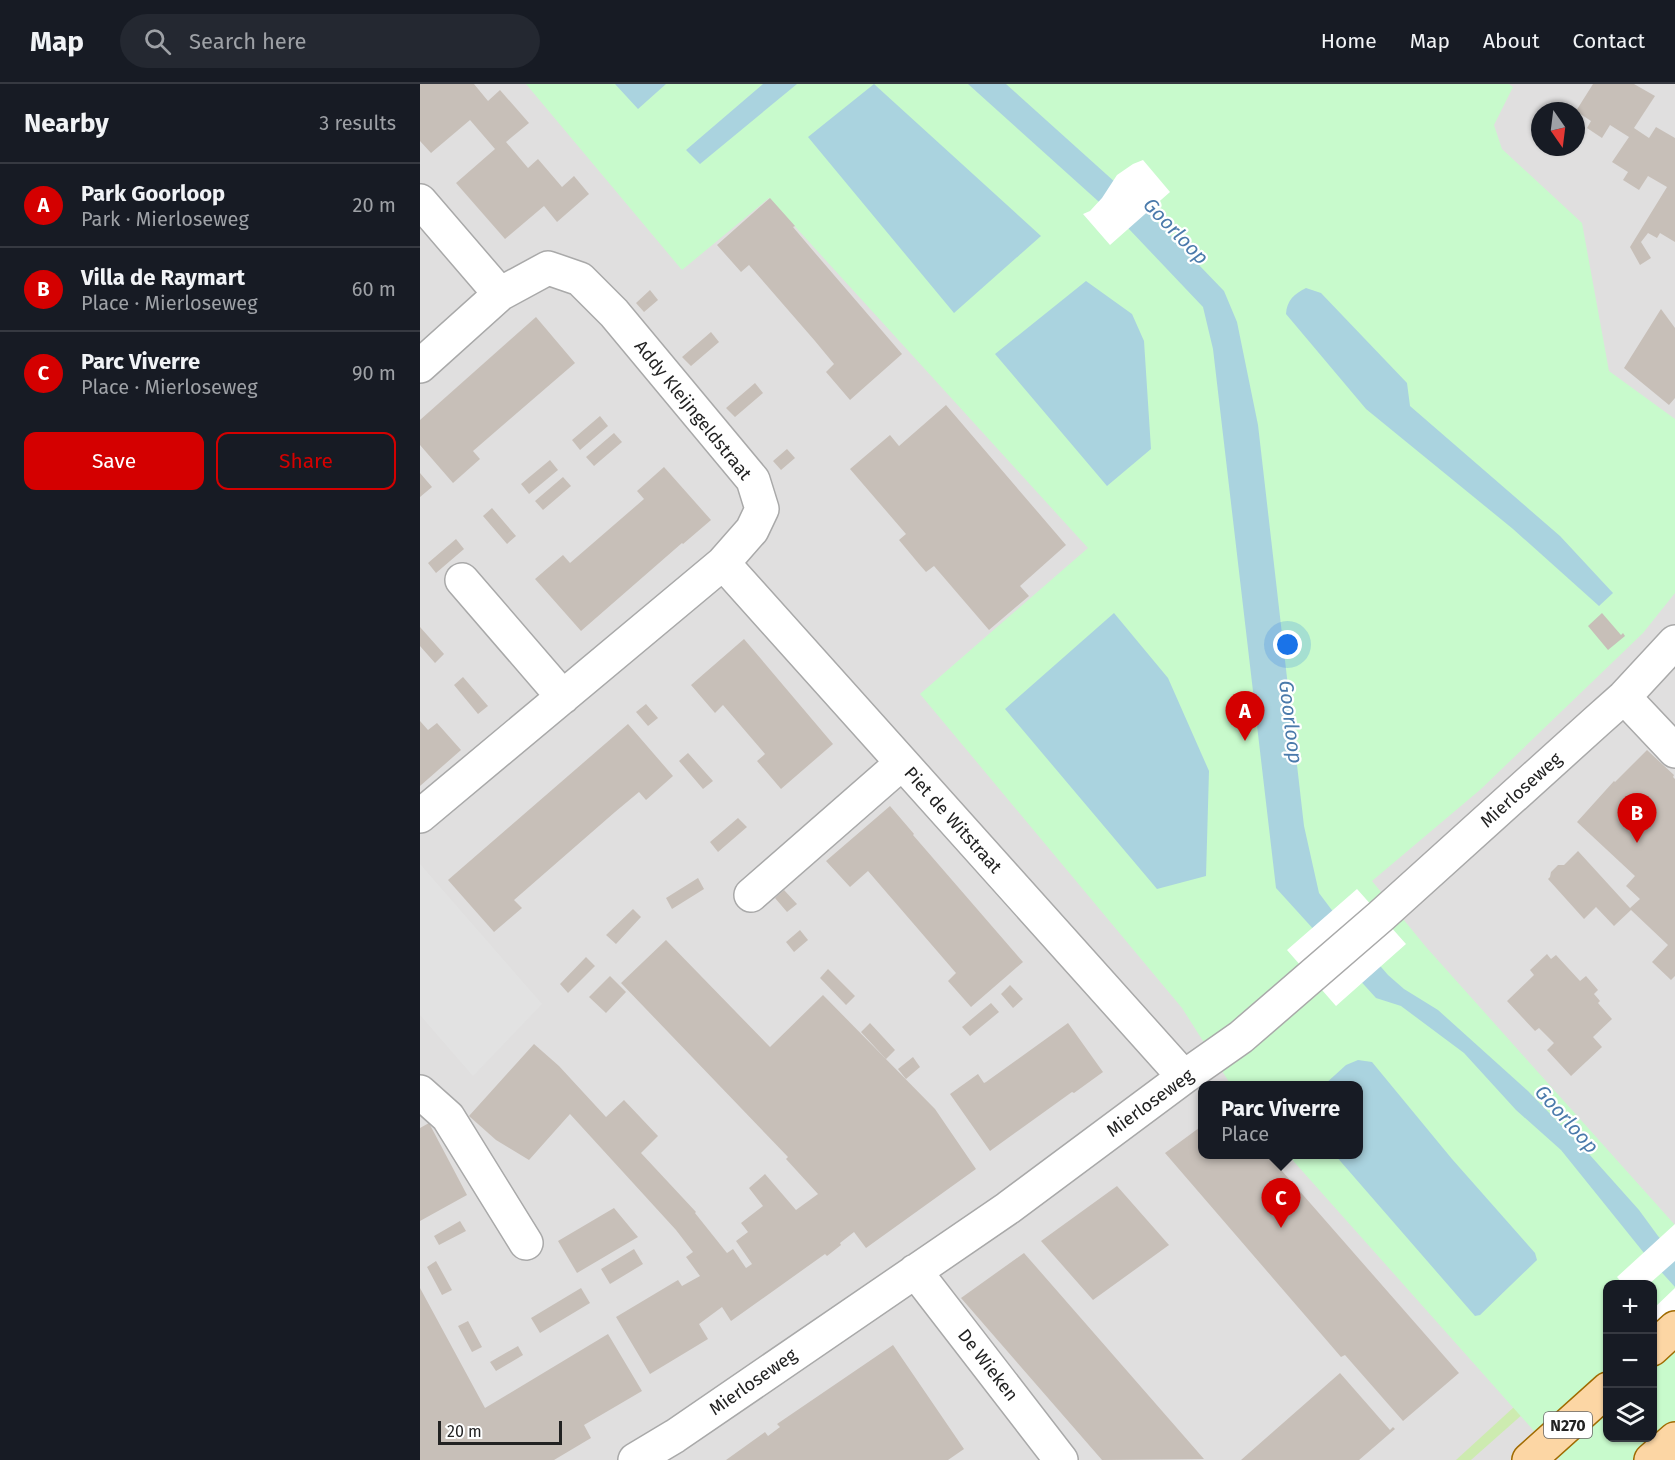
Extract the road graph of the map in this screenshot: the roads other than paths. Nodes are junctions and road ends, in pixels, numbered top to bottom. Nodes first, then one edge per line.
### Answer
1 (420, 201) edge
2 (500, 294) junction
3 (420, 366) edge
4 (723, 563) junction
5 (462, 580) dead end
6 (1675, 642) edge
7 (563, 697) junction
8 (1624, 697) junction
9 (1675, 751) edge
10 (902, 763) junction
11 (420, 816) edge
12 (751, 895) dead end
13 (1184, 1077) junction
14 (420, 1092) edge
15 (526, 1243) dead end
16 (915, 1270) junction
17 (1603, 1393) edge
18 (1675, 1438) edge
19 (635, 1460) edge
20 (1061, 1460) edge
21 (1529, 1460) edge
22 (1652, 1460) edge

1 - 2 street
2 - 3 street, Addy Kleijngeldstraat
2 - 4 street, Addy Kleijngeldstraat
4 - 7 street, Addy Kleijngeldstraat
4 - 10 street, Piet de Witstraat
5 - 7 street
6 - 8 street, Mierloseweg
7 - 11 street, Addy Kleijngeldstraat
8 - 9 street
8 - 13 street, Mierloseweg
10 - 12 street
10 - 13 street, Piet de Witstraat
13 - 16 street, Mierloseweg
14 - 15 street
16 - 19 street, Mierloseweg
16 - 20 street, De Wieken
17 - 21 main road, N270
18 - 22 main road

